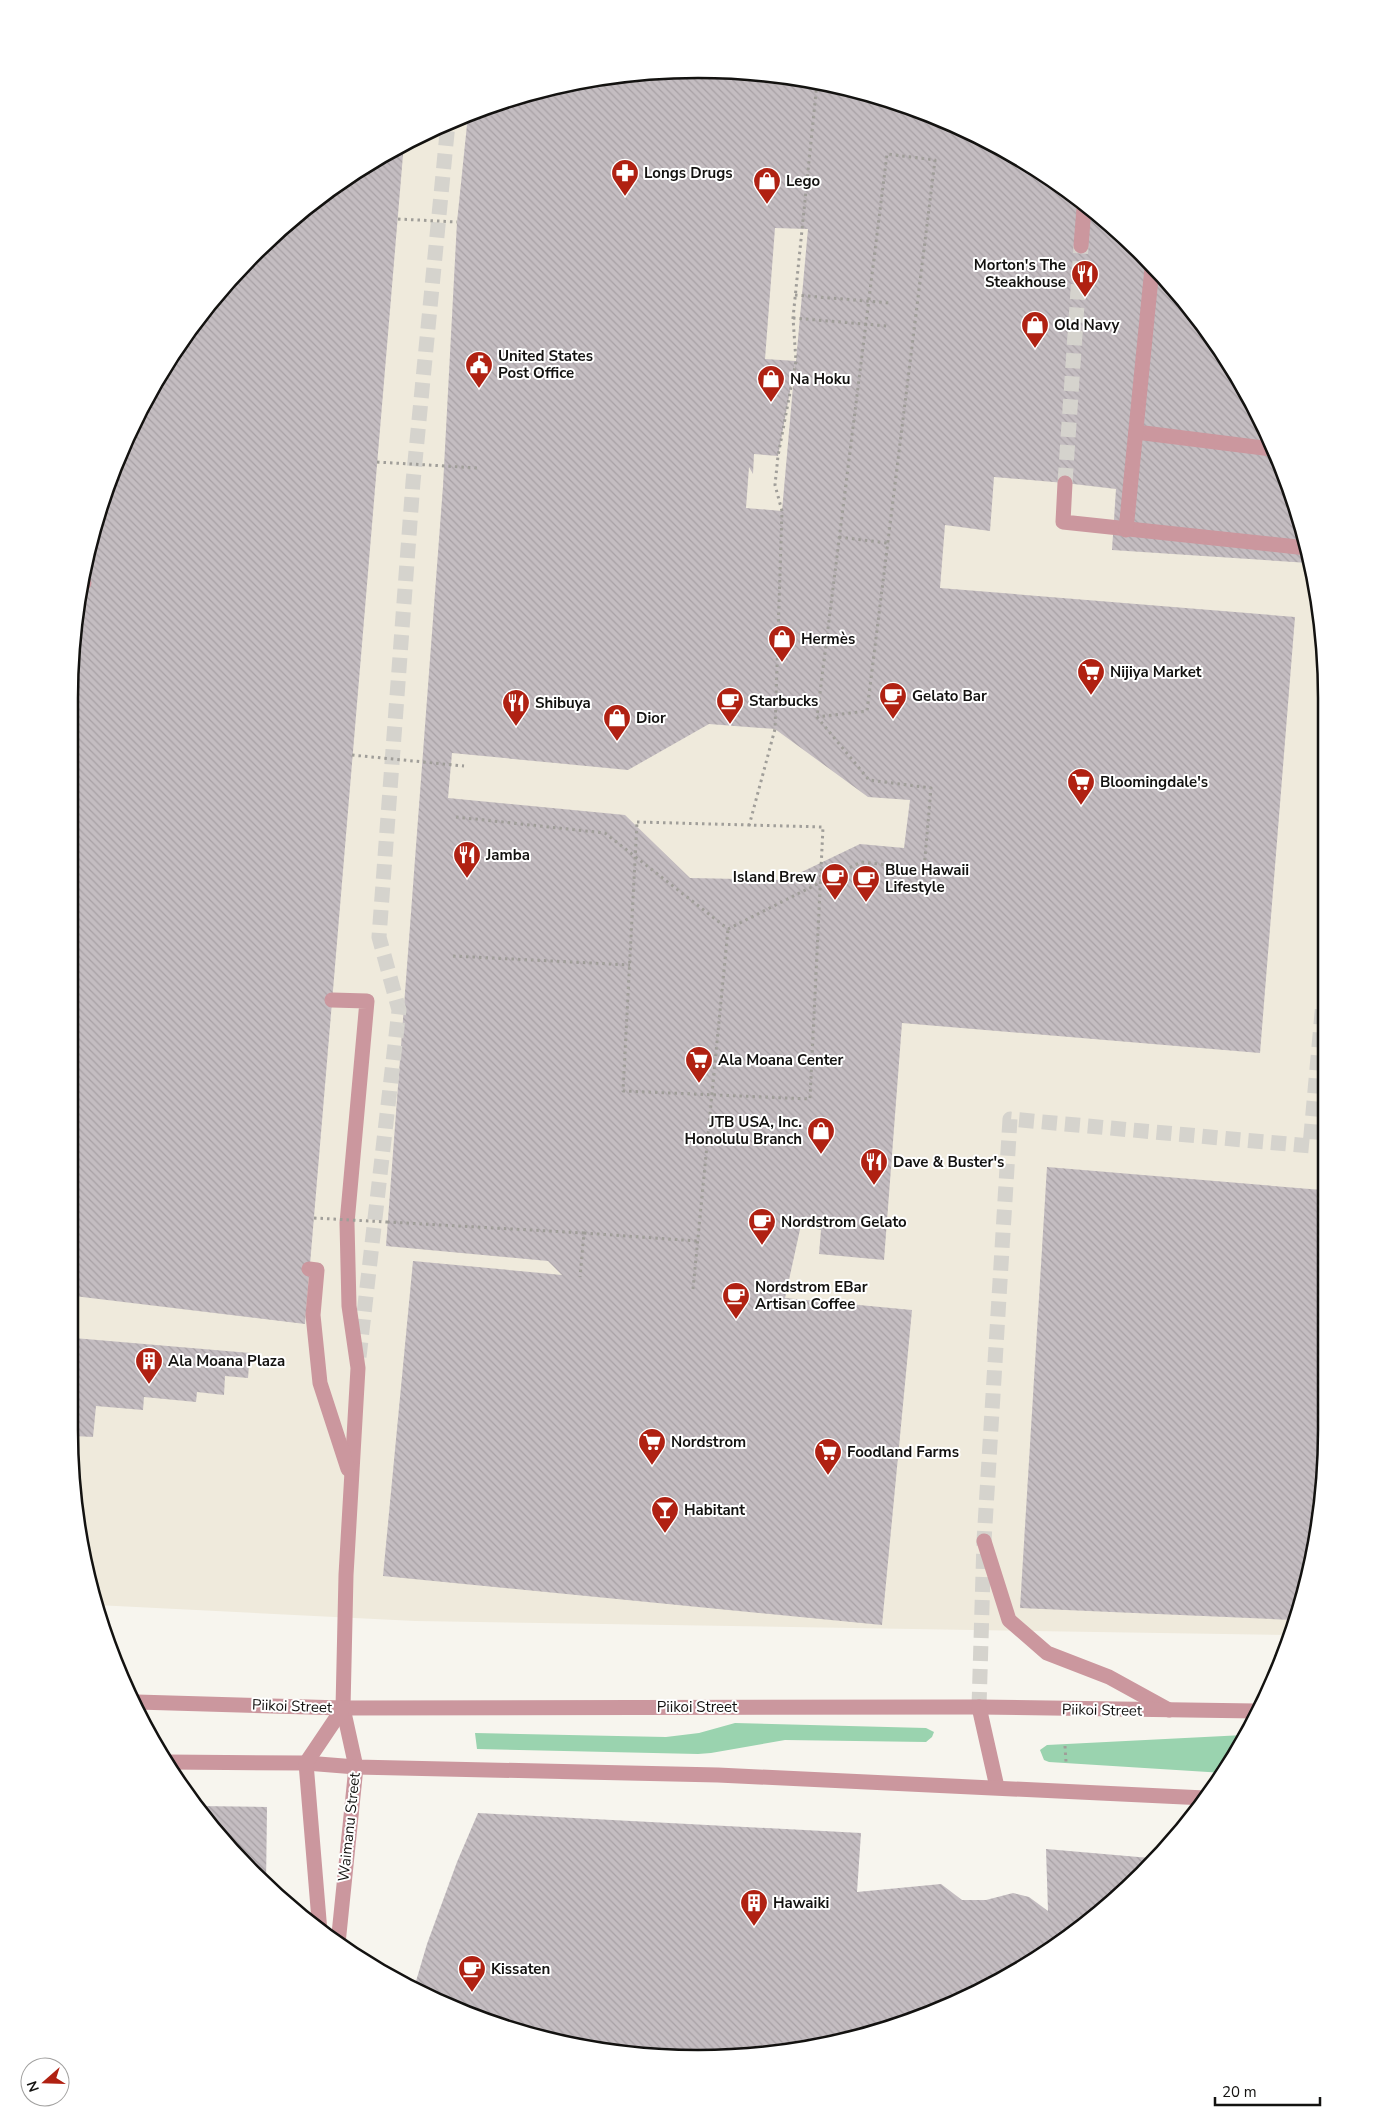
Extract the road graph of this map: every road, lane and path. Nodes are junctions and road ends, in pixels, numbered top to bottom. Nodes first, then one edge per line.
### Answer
1 (816, 89) edge
2 (1085, 214) edge
3 (398, 219) dead end
4 (457, 222) dead end
5 (1081, 246) tunnel mouth
6 (1151, 275) edge
7 (795, 294) junction
8 (890, 303) dead end
9 (793, 318) junction
10 (887, 326) dead end
11 (1136, 432) junction
12 (1265, 448) edge
13 (378, 462) dead end
14 (478, 468) dead end
15 (1065, 483) tunnel mouth
16 (1126, 530) junction
17 (839, 537) junction
18 (887, 543) junction
19 (1299, 547) edge
20 (817, 717) junction
21 (352, 755) dead end
22 (464, 766) dead end
23 (456, 816) dead end
24 (749, 826) junction
25 (728, 929) junction
26 (453, 956) dead end
27 (630, 965) junction
28 (332, 1000) dead end
29 (711, 1095) junction
30 (314, 1218) dead end
31 (584, 1233) junction
32 (697, 1241) junction
33 (309, 1269) dead end
34 (580, 1277) dead end
35 (351, 1478) junction
36 (984, 1541) dead end
37 (140, 1702) edge
38 (979, 1707) junction
39 (343, 1708) junction
40 (1171, 1711) junction
41 (1250, 1711) edge
42 (1065, 1746) dead end
43 (175, 1762) edge
44 (1066, 1762) dead end
45 (306, 1764) junction
46 (356, 1767) junction
47 (997, 1787) junction
48 (1196, 1798) edge
49 (319, 1920) edge
50 (339, 1935) edge

1 - 7 path
2 - 5 street
3 - 4 path, bridge
6 - 11 street
7 - 8 path
7 - 9 path
9 - 10 path
9 - 24 path
11 - 12 street
11 - 16 street
13 - 14 path, bridge
15 - 16 street
16 - 19 street
17 - 18 path
17 - 18 path
17 - 20 path
18 - 20 path
20 - 25 path
21 - 22 path, bridge
23 - 25 path
24 - 27 path
24 - 29 path
25 - 32 path
26 - 27 path
27 - 29 path
28 - 35 street, Waimanu Street
29 - 32 path
30 - 31 path, bridge
31 - 32 path
31 - 34 path
33 - 35 street
35 - 39 street, Waimanu Street
36 - 40 street
37 - 39 street, Piikoi Street
38 - 39 street, Piikoi Street
38 - 40 street, Piikoi Street
38 - 47 street
39 - 45 street
39 - 46 street, Waimanu Street
40 - 41 street, Piikoi Street
42 - 44 path
43 - 45 street
45 - 46 street
45 - 49 street, Waimanu Street
46 - 47 street
46 - 50 street, Waimanu Street
47 - 48 street

